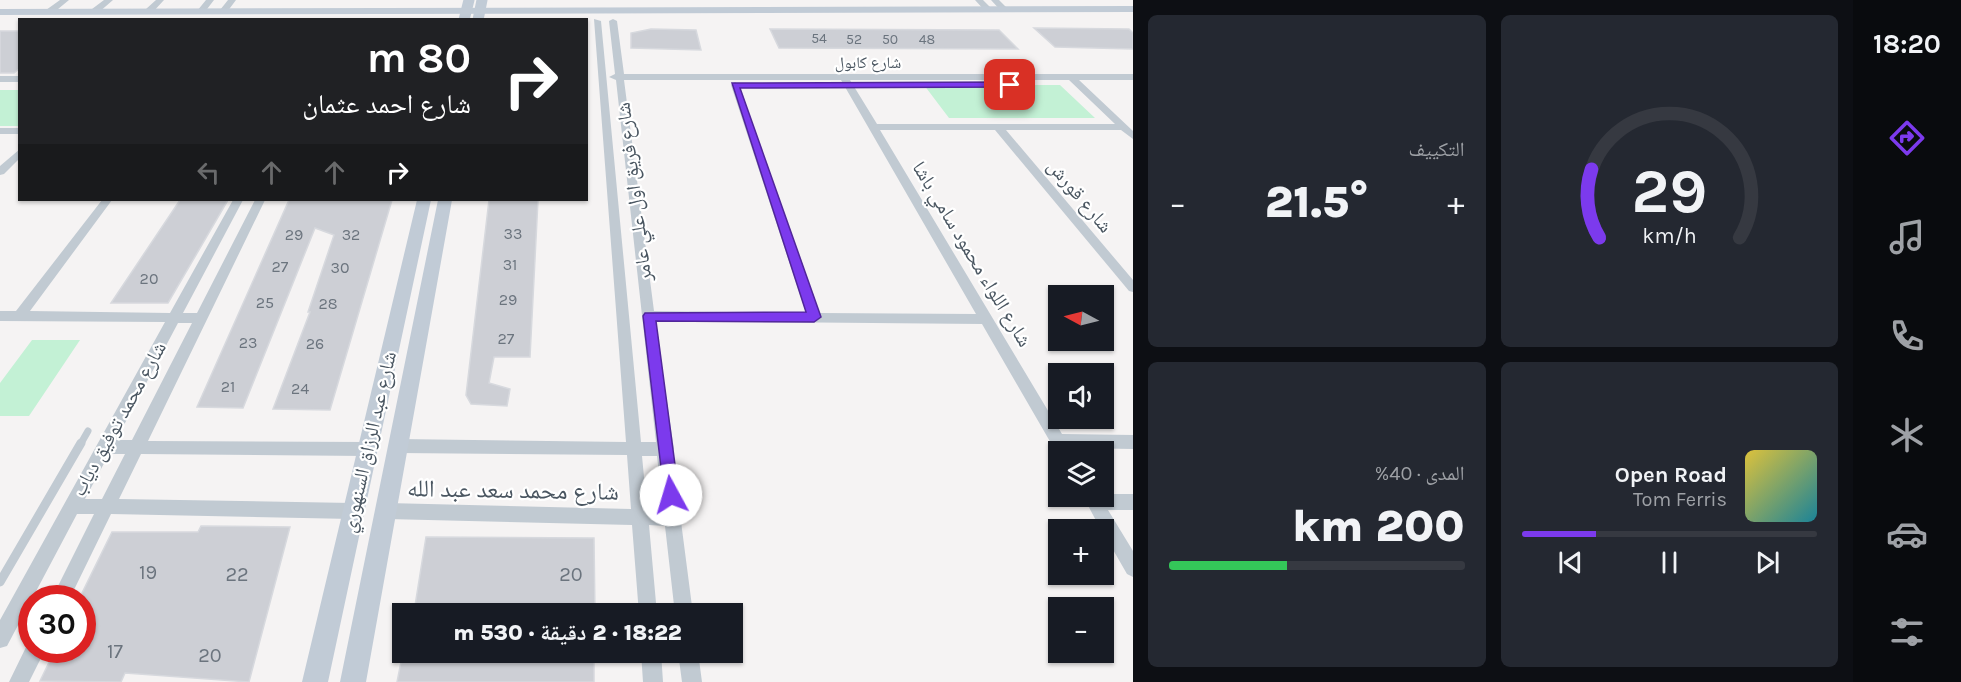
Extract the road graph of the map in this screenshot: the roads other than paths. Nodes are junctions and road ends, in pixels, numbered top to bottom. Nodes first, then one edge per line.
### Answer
1 (65, 0) edge
2 (109, 0) edge
3 (160, 0) edge
4 (210, 0) edge
5 (232, 0) edge
6 (458, 0) edge
7 (469, 0) edge
8 (482, 0) edge
9 (497, 0) edge
10 (875, 0) edge
11 (979, 0) edge
12 (841, 5) edge
13 (992, 5) edge
14 (445, 9) junction
15 (1133, 9) edge
16 (201, 10) junction
17 (224, 10) junction
18 (505, 10) junction
19 (902, 10) junction
20 (95, 11) junction
21 (149, 11) junction
22 (0, 12) edge
23 (49, 12) junction
24 (464, 18) edge
25 (478, 18) edge
26 (1133, 20) edge
27 (592, 21) edge
28 (613, 21) junction
29 (0, 22) edge
30 (18, 22) edge
31 (1071, 77) junction
32 (1133, 77) edge
33 (0, 79) edge
34 (18, 79) edge
35 (603, 81) junction
36 (621, 81) junction
37 (847, 81) junction
38 (735, 85) junction
39 (1080, 85) junction
40 (1133, 85) edge
41 (0, 87) edge
42 (18, 87) edge
43 (872, 127) junction
44 (998, 127) junction
45 (1124, 127) junction
46 (0, 131) edge
47 (18, 131) edge
48 (1133, 136) edge
49 (18, 154) edge
50 (0, 172) edge
51 (106, 201) edge
52 (237, 201) edge
53 (260, 201) edge
54 (424, 201) edge
55 (445, 201) edge
56 (1133, 288) edge
57 (0, 316) edge
58 (20, 316) junction
59 (649, 316) junction
60 (175, 317) junction
61 (814, 317) junction
62 (201, 318) junction
63 (986, 319) junction
64 (88, 431) dead end
65 (1058, 441) edge
66 (1133, 441) edge
67 (1114, 442) edge
68 (399, 446) junction
69 (104, 447) junction
70 (136, 447) junction
71 (366, 449) junction
72 (635, 449) junction
73 (666, 449) junction
74 (1114, 501) edge
75 (1133, 502) edge
76 (72, 506) junction
77 (106, 507) junction
78 (1097, 507) edge
79 (352, 511) junction
80 (387, 511) junction
81 (641, 518) junction
82 (674, 518) junction
83 (1133, 568) edge
84 (0, 582) edge
85 (67, 585) edge
86 (647, 603) edge
87 (683, 603) edge
88 (0, 639) edge
89 (28, 663) edge
90 (652, 663) edge
91 (689, 663) edge
92 (314, 679) edge
93 (355, 679) edge
94 (19, 682) edge
95 (653, 682) edge
96 (692, 682) edge

1 - 23 street
2 - 20 street
3 - 21 street
4 - 16 street
5 - 17 street
6 - 14 street
7 - 24 street, bridge
8 - 25 street, bridge
9 - 18 street
10 - 19 street
11 - 13 street
12 - 18 street
12 - 19 street
13 - 15 street
13 - 19 street
14 - 17 street
14 - 18 street
16 - 17 street
16 - 21 street
20 - 21 street
20 - 23 street
22 - 23 street
26 - 28 street
27 - 28 street
27 - 35 street, شارع فريق اول علي عامر
28 - 36 street, شارع فريق اول علي عامر
29 - 30 street
31 - 32 street, شارع كابول
31 - 37 street, شارع كابول
31 - 39 street
33 - 34 street
35 - 36 street, شارع كابول
35 - 72 street, شارع فريق اول علي عامر
36 - 37 street, شارع كابول
36 - 38 street, شارع كابول
36 - 59 street, شارع فريق اول علي عامر
37 - 38 street, شارع كابول
37 - 39 street, شارع كابول
37 - 43 street, شارع اللواء محمود سامي باشا
38 - 61 street
39 - 40 street, شارع كابول
39 - 45 street
41 - 42 street
43 - 44 street
43 - 63 street, شارع اللواء محمود سامي باشا
44 - 45 street
44 - 56 street, شارع قورش
45 - 48 street
46 - 47 street
49 - 50 street
51 - 58 street
52 - 60 street, شارع محمد توفيق دياب
53 - 62 street, شارع محمد توفيق دياب
54 - 71 street, شارع عبد الرزاق السنهوري
55 - 68 street, شارع عبد الرزاق السنهوري
57 - 58 street
58 - 60 street
59 - 61 street
59 - 73 street, شارع فريق اول علي عامر
60 - 62 street
60 - 69 street, شارع محمد توفيق دياب
61 - 63 street
62 - 70 street, شارع محمد توفيق دياب
63 - 65 street, شارع اللواء محمود سامي باشا
64 - 84 lane
66 - 67 street
68 - 72 street, شارع محمد سعد عبد الله
68 - 80 street, شارع عبد الرزاق السنهوري
69 - 70 street
69 - 76 street, شارع محمد توفيق دياب
70 - 71 street
70 - 77 street, شارع محمد توفيق دياب
71 - 79 street, شارع عبد الرزاق السنهوري
72 - 73 street, شارع محمد سعد عبد الله
72 - 81 street, شارع فريق اول علي عامر
73 - 82 street, شارع فريق اول علي عامر
74 - 75 street
76 - 77 street
76 - 88 street, شارع محمد توفيق دياب
77 - 79 street
77 - 85 street, شارع محمد توفيق دياب
78 - 83 street
79 - 92 street, شارع عبد الرزاق السنهوري
80 - 81 street, شارع محمد سعد عبد الله
80 - 93 street, شارع عبد الرزاق السنهوري
81 - 82 street, شارع محمد سعد عبد الله
81 - 86 street, شارع فريق اول علي عامر
82 - 87 street, شارع فريق اول علي عامر
89 - 94 street
90 - 95 street
91 - 96 street

